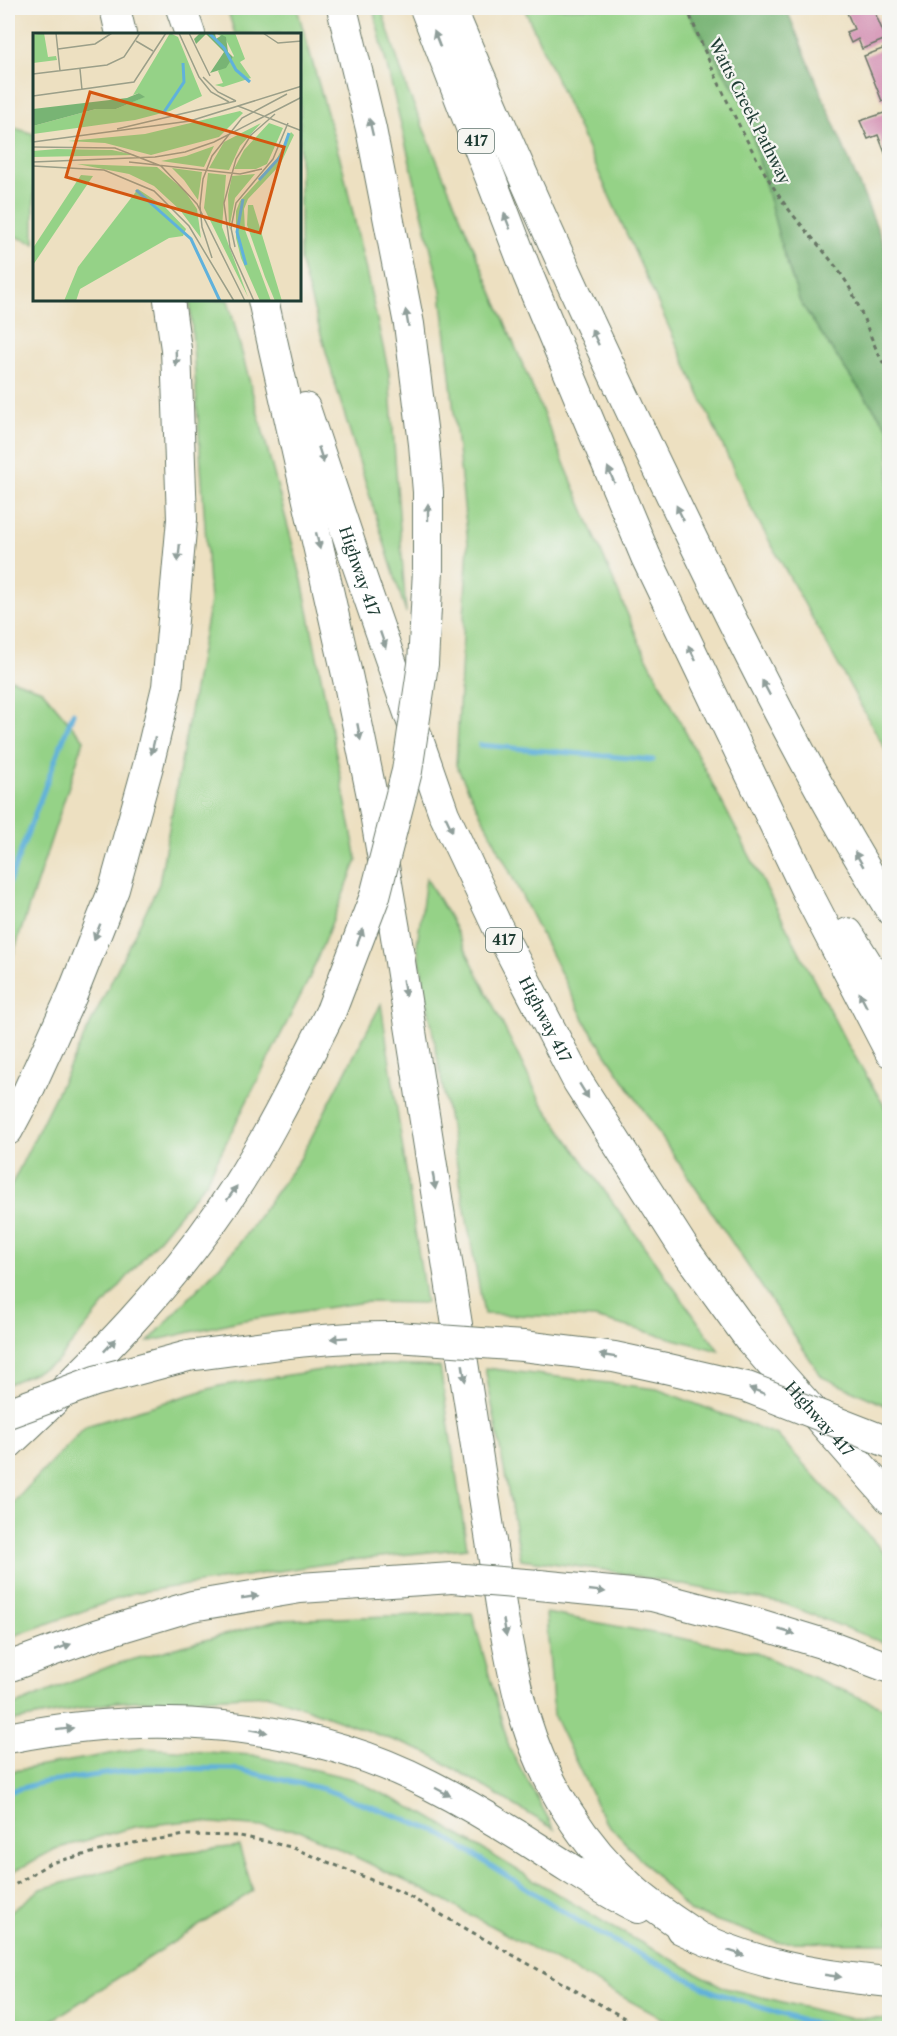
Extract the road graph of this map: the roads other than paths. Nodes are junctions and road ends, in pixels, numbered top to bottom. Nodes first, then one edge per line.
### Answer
1 (115, 8) edge
2 (181, 8) edge
3 (342, 8) edge
4 (425, 8) edge
5 (451, 8) edge
6 (122, 33) edge
7 (190, 33) edge
8 (169, 302) edge
9 (263, 302) edge
10 (270, 302) edge
11 (753, 781) junction
12 (890, 909) edge
13 (890, 1000) edge
14 (890, 1052) edge
15 (8, 1130) edge
16 (8, 1413) edge
17 (890, 1443) edge
18 (8, 1444) edge
19 (890, 1498) edge
20 (8, 1667) edge
21 (890, 1668) edge
22 (8, 1738) edge
23 (698, 1937) junction
24 (890, 1982) edge

1 - 6 highway
2 - 7 highway
18 -> 3 highway, bridge
11 -> 4 highway, 417
12 -> 5 highway
8 -> 15 highway
9 -> 23 highway
10 -> 19 highway, Highway 417 / 417
11 - 13 highway
14 -> 11 highway, 417
17 -> 16 highway, bridge
20 -> 21 highway, bridge
22 -> 23 highway
23 -> 24 highway

